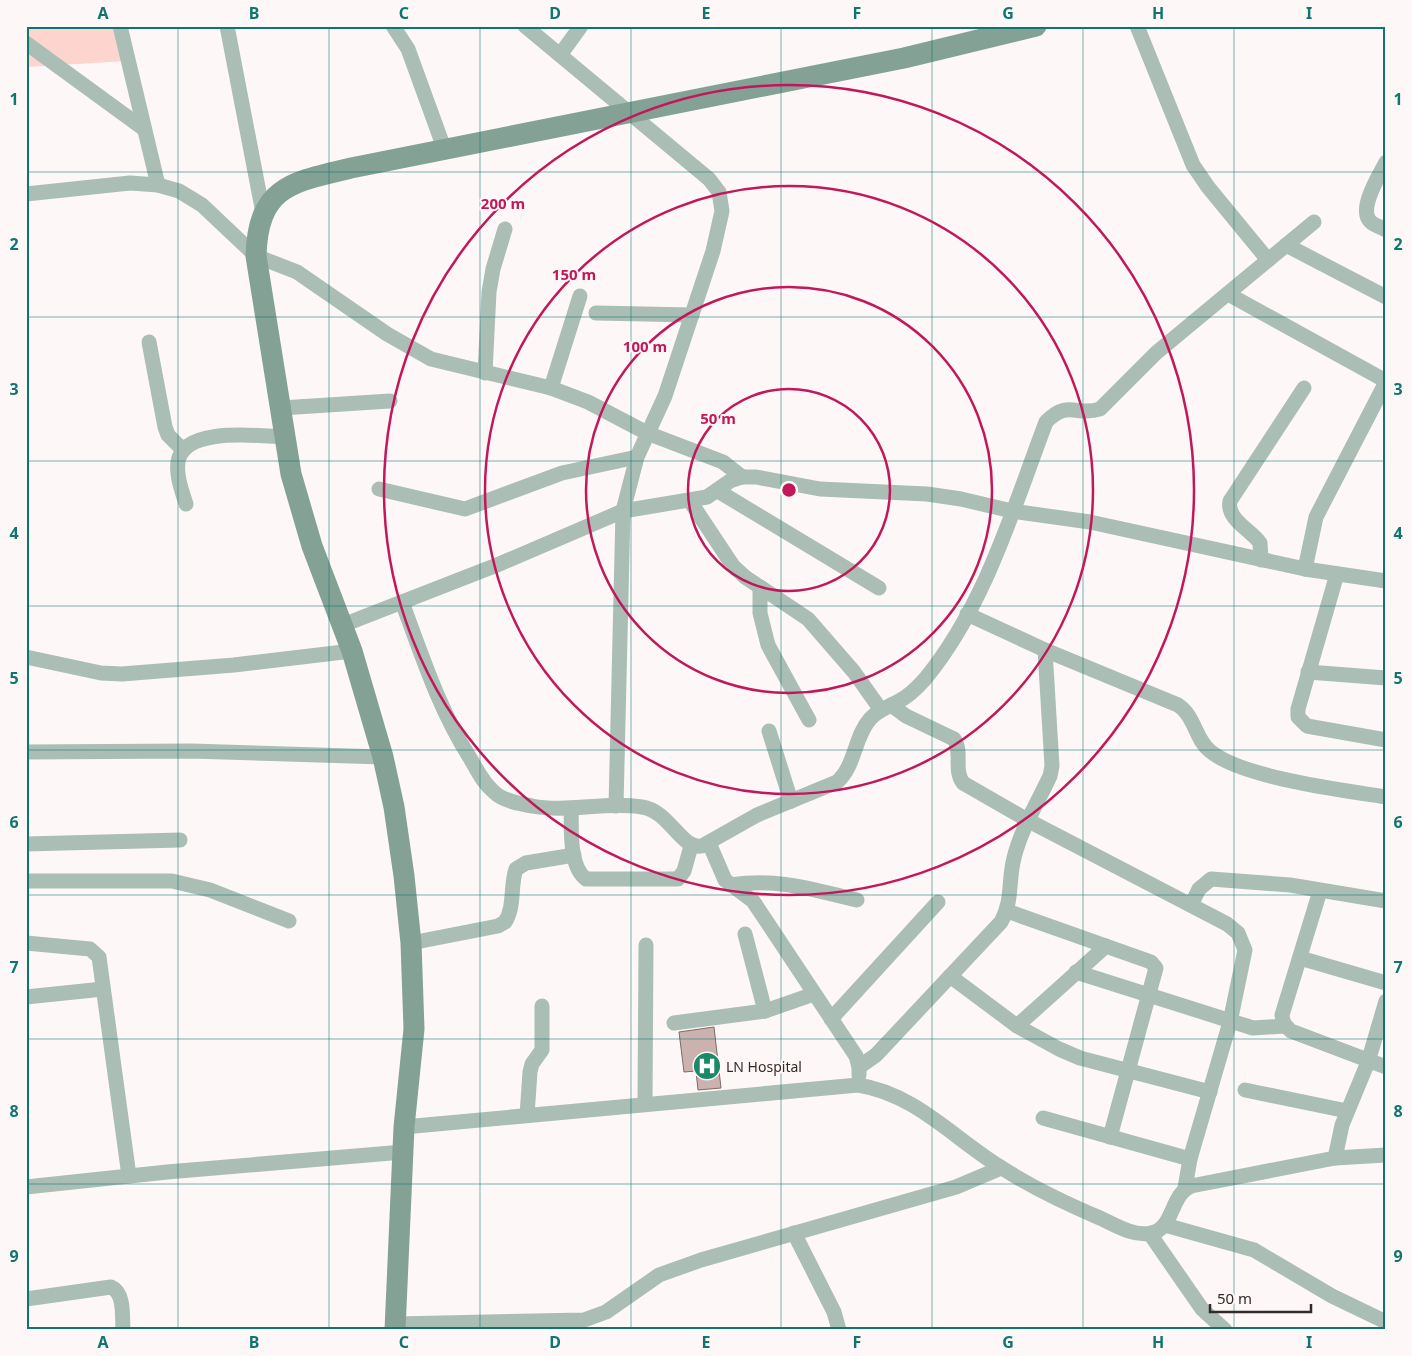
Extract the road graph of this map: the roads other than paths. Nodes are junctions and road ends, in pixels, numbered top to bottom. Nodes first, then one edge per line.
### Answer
1 (120, 26) edge
2 (227, 26) edge
3 (393, 26) edge
4 (525, 26) edge
5 (581, 26) edge
6 (1036, 26) edge
7 (1137, 26) edge
8 (26, 43) edge
9 (560, 55) junction
10 (630, 112) junction
11 (144, 129) junction
12 (444, 148) junction
13 (1386, 162) edge
14 (158, 185) junction
15 (26, 194) edge
16 (263, 213) junction
17 (1314, 222) dead end
18 (505, 229) dead end
19 (1386, 230) edge
20 (1286, 245) junction
21 (256, 256) junction
22 (1268, 260) junction
23 (1228, 294) junction
24 (580, 296) dead end
25 (1386, 297) edge
26 (596, 313) dead end
27 (692, 315) junction
28 (149, 342) dead end
29 (485, 373) junction
30 (1386, 382) edge
31 (551, 388) junction
32 (1304, 388) dead end
33 (390, 401) dead end
34 (281, 408) junction
35 (647, 433) junction
36 (285, 437) junction
37 (182, 450) junction
38 (637, 457) junction
39 (742, 477) junction
40 (378, 489) dead end
41 (718, 491) junction
42 (690, 501) junction
43 (186, 504) dead end
44 (622, 511) junction
45 (1012, 511) junction
46 (1262, 560) junction
47 (1305, 569) junction
48 (1337, 574) junction
49 (1386, 581) edge
50 (760, 587) junction
51 (879, 588) dead end
52 (402, 602) junction
53 (967, 614) junction
54 (343, 625) junction
55 (1045, 650) junction
56 (352, 651) junction
57 (26, 658) edge
58 (1308, 672) junction
59 (1386, 678) edge
60 (886, 707) junction
61 (809, 720) dead end
62 (769, 731) dead end
63 (1386, 740) edge
64 (26, 752) edge
65 (383, 757) junction
66 (1386, 797) edge
67 (791, 801) junction
68 (616, 806) junction
69 (571, 808) junction
70 (1029, 821) junction
71 (180, 840) dead end
72 (709, 843) junction
73 (26, 844) edge
74 (691, 846) junction
75 (574, 855) junction
76 (26, 881) edge
77 (730, 885) junction
78 (1320, 891) junction
79 (857, 900) dead end
80 (1386, 901) edge
81 (938, 902) dead end
82 (1191, 905) junction
83 (1007, 911) junction
84 (289, 921) dead end
85 (745, 934) dead end
86 (26, 943) edge
87 (411, 943) junction
88 (646, 945) dead end
89 (1106, 946) junction
90 (1300, 958) junction
91 (1076, 972) junction
92 (950, 976) junction
93 (1386, 983) edge
94 (103, 989) junction
95 (814, 994) junction
96 (1149, 996) junction
97 (26, 997) edge
98 (1386, 1002) edge
99 (542, 1006) dead end
100 (765, 1011) junction
101 (831, 1019) junction
102 (1230, 1022) junction
103 (674, 1023) dead end
104 (1017, 1026) junction
105 (1285, 1026) junction
106 (1368, 1062) junction
107 (860, 1067) junction
108 (1386, 1067) edge
109 (1130, 1069) junction
110 (858, 1085) junction
111 (1245, 1090) dead end
112 (1210, 1092) junction
113 (645, 1104) junction
114 (1347, 1111) junction
115 (527, 1115) junction
116 (1043, 1118) dead end
117 (404, 1127) junction
118 (1110, 1137) junction
119 (403, 1152) junction
120 (1386, 1155) edge
121 (1335, 1158) junction
122 (1190, 1159) junction
123 (1000, 1168) junction
124 (129, 1176) junction
125 (26, 1187) edge
126 (1185, 1188) junction
127 (1165, 1225) junction
128 (794, 1233) junction
129 (1150, 1234) junction
130 (26, 1299) edge
131 (1386, 1322) edge
132 (544, 1325) edge
133 (395, 1327) edge
134 (123, 1330) edge
135 (839, 1330) edge
136 (1225, 1330) edge

1 - 11 street
2 - 16 street
3 - 12 street
4 - 9 street
5 - 9 street
6 - 10 street
7 - 22 street
8 - 11 street
9 - 10 street
10 - 12 street
10 - 27 street
11 - 14 street
12 - 16 street
13 - 19 street
14 - 15 street
14 - 21 street
16 - 21 street
17 - 20 street
18 - 29 street
20 - 22 street
20 - 25 street
21 - 29 street
21 - 34 street
22 - 23 street
23 - 30 street
23 - 45 street
24 - 31 street
26 - 27 street
27 - 35 street
28 - 37 street
29 - 31 street
30 - 47 street
31 - 35 street
32 - 46 street
33 - 34 street
34 - 36 street
35 - 38 street
35 - 39 street
36 - 37 street
36 - 54 street
37 - 43 street
38 - 40 street
38 - 44 street
39 - 41 street
39 - 45 street
41 - 42 street
41 - 51 street
42 - 44 street
42 - 50 street
44 - 52 street
44 - 68 street
45 - 46 street
45 - 53 street
46 - 47 street
47 - 48 street
48 - 49 street
48 - 58 street
50 - 60 street
50 - 61 street
52 - 54 street
52 - 69 street
53 - 55 street
53 - 60 street
54 - 56 street
55 - 66 street
55 - 70 street
56 - 57 street
56 - 65 street
58 - 59 street
58 - 63 street
60 - 67 street
60 - 70 street
62 - 67 street
64 - 65 street
65 - 87 street
67 - 72 street
68 - 69 street
68 - 74 street
69 - 75 street
70 - 82 street
70 - 83 street
71 - 73 street
72 - 74 street
72 - 77 street
74 - 75 street
75 - 87 street
76 - 84 street
77 - 79 street
77 - 95 street
78 - 80 street
78 - 82 street
78 - 90 street
81 - 101 street
82 - 102 street
83 - 89 street
83 - 92 street
85 - 100 street
86 - 94 street
87 - 117 street
88 - 113 street
89 - 91 street
89 - 96 street
90 - 93 street
90 - 105 street
91 - 96 street
91 - 104 street
92 - 104 street
92 - 107 street
94 - 97 street
94 - 124 street
95 - 100 street
95 - 101 street
96 - 102 street
96 - 109 street
98 - 106 street
99 - 115 street
100 - 103 street
101 - 107 street
102 - 105 street
102 - 112 street
104 - 109 street
105 - 106 street
106 - 108 street
106 - 114 street
107 - 110 street
109 - 112 street
109 - 118 street
110 - 113 street
110 - 123 street
111 - 114 street
112 - 122 street
113 - 115 street
114 - 121 street
115 - 117 street
116 - 118 street
117 - 119 street
118 - 122 street
119 - 124 street
119 - 133 street
120 - 121 street
121 - 126 street
122 - 126 street
123 - 128 street
123 - 129 street
124 - 125 street
126 - 127 street
127 - 129 street
127 - 131 street
128 - 132 street
128 - 135 street
129 - 136 street
130 - 134 street
132 - 133 street

